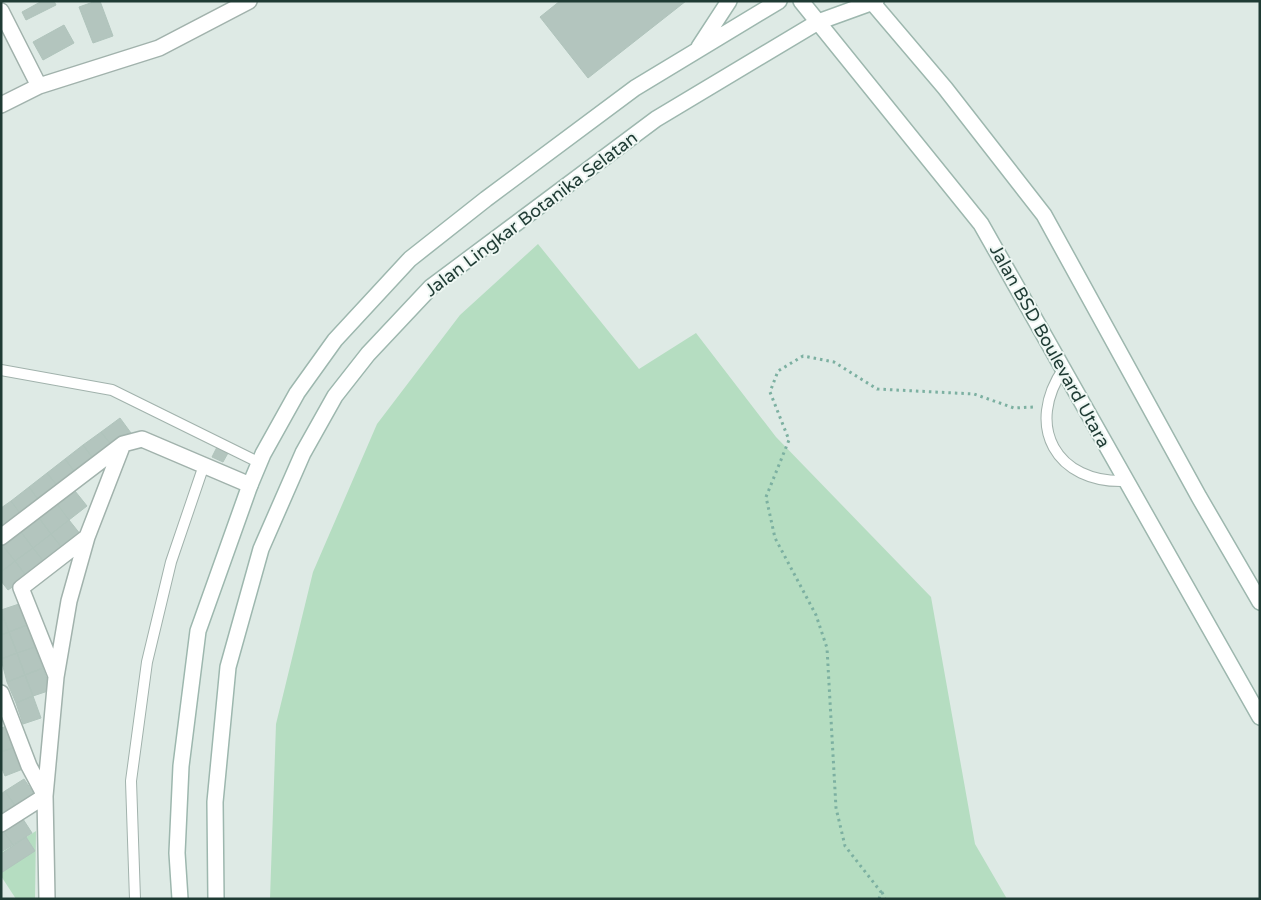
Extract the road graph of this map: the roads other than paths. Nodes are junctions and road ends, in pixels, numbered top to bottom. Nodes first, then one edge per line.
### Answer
1 (249, 1) edge
2 (729, 1) edge
3 (779, 1) edge
4 (801, 1) edge
5 (873, 2) edge
6 (1, 11) edge
7 (818, 22) junction
8 (697, 51) junction
9 (39, 86) junction
10 (1, 105) edge
11 (1064, 368) junction
12 (1, 370) edge
13 (123, 444) junction
14 (260, 462) junction
15 (204, 465) junction
16 (1126, 481) junction
17 (250, 485) junction
18 (87, 537) junction
19 (1, 538) edge
20 (1260, 602) edge
21 (56, 677) junction
22 (1, 693) edge
23 (1260, 717) edge
24 (45, 796) junction
25 (1, 824) edge
26 (47, 899) edge
27 (135, 899) edge
28 (180, 899) edge
29 (216, 899) edge

1 - 9 street
2 - 8 street
3 - 8 street, Jalan Lingkar Botanika Selatan
4 - 7 street, Jalan BSD Boulevard Utara
5 - 7 street, Jalan Lingkar Botanika Selatan
5 - 20 street
6 - 9 street
7 - 11 street, Jalan BSD Boulevard Utara
7 - 29 street, Jalan Lingkar Botanika Selatan
8 - 14 street, Jalan Lingkar Botanika Selatan
9 - 10 street
11 - 16 street, Jalan BSD Boulevard Utara
11 - 16 lane
12 - 14 lane
13 - 15 street
13 - 18 street
13 - 19 street
14 - 17 street, Jalan Lingkar Botanika Selatan
15 - 17 street
15 - 27 lane
16 - 23 street, Jalan BSD Boulevard Utara
17 - 28 street, Jalan Lingkar Botanika Selatan
18 - 21 street
18 - 21 street
21 - 24 street
22 - 24 street
24 - 25 street
24 - 26 street

